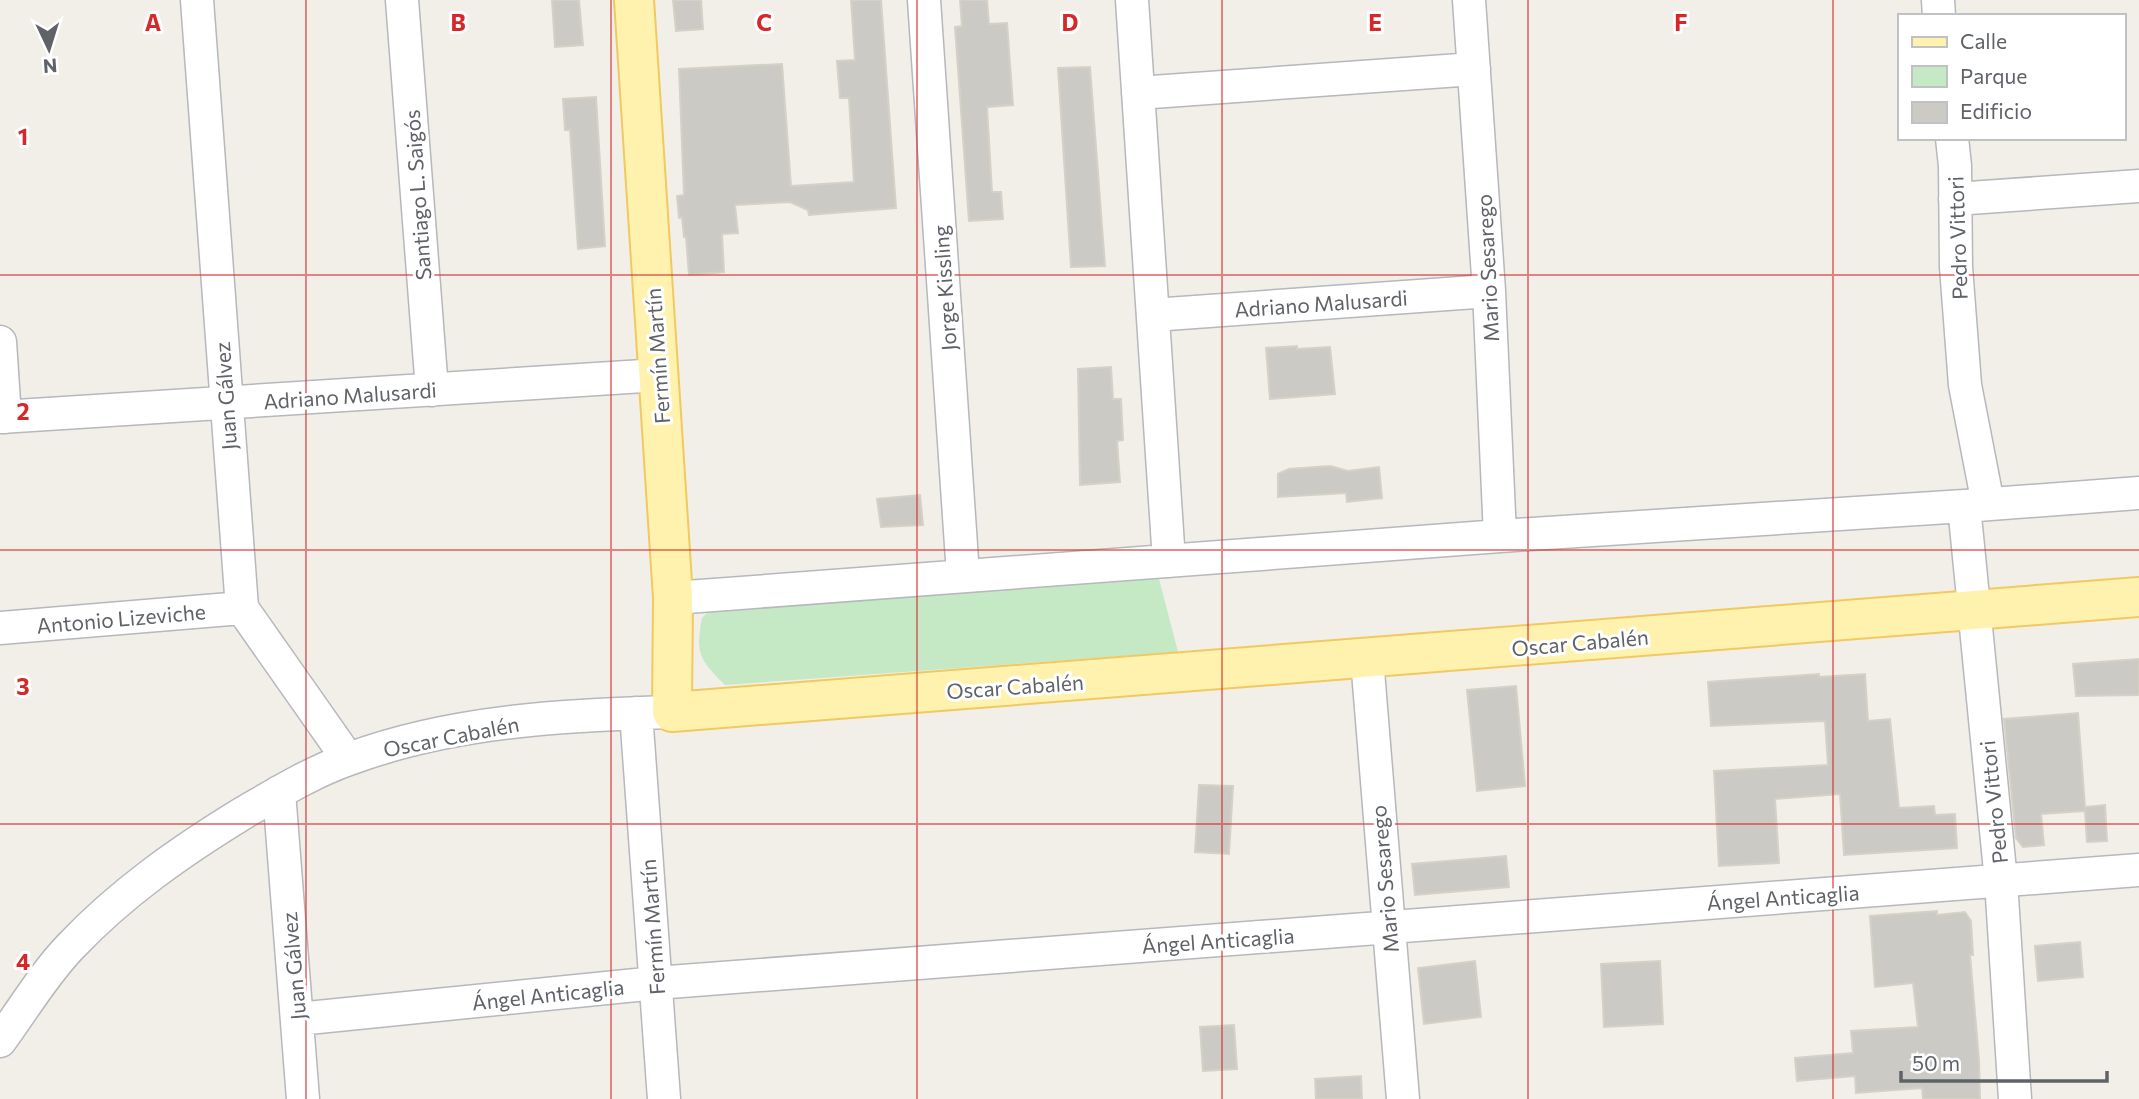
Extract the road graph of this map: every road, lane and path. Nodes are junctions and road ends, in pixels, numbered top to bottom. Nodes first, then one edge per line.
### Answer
1 (197, 0) edge
2 (402, 0) edge
3 (634, 0) edge
4 (924, 0) edge
5 (1132, 0) edge
6 (1469, 0) edge
7 (1474, 69) junction
8 (1138, 93) junction
9 (1952, 140) edge
10 (2139, 186) edge
11 (1955, 199) junction
12 (1489, 291) junction
13 (1153, 315) junction
14 (0, 342) edge
15 (659, 375) junction
16 (432, 390) junction
17 (225, 403) junction
18 (2, 417) edge
19 (2139, 493) edge
20 (1976, 505) junction
21 (1500, 536) junction
22 (1169, 561) junction
23 (963, 575) junction
24 (2139, 597) edge
25 (673, 598) junction
26 (242, 608) junction
27 (1974, 610) junction
28 (0, 628) edge
29 (1367, 659) junction
30 (654, 712) junction
31 (348, 759) junction
32 (279, 792) junction
33 (2139, 870) edge
34 (2001, 881) junction
35 (1388, 927) junction
36 (656, 984) junction
37 (298, 1018) junction
38 (0, 1041) edge
39 (303, 1099) edge
40 (664, 1099) edge
41 (1402, 1099) edge
42 (2015, 1099) edge

1 - 17 street, Juan Gálvez
2 - 16 street, Santiago L. Saigós
3 - 15 main road, Fermín Martín
4 - 23 street, Jorge Kissling
5 - 8 street
6 - 7 street, Mario Sesarego
7 - 8 street
7 - 12 street, Mario Sesarego
8 - 13 street
9 - 11 street, Pedro Vittori
10 - 11 street
11 - 20 street, Pedro Vittori
12 - 13 street, Adriano Malusardi
12 - 21 street, Mario Sesarego
13 - 22 street
14 - 18 street
15 - 16 street, Adriano Malusardi
15 - 25 main road, Fermín Martín
16 - 17 street, Adriano Malusardi
17 - 18 street, Adriano Malusardi
17 - 26 street, Juan Gálvez
19 - 20 street
20 - 21 street
20 - 27 street, Pedro Vittori
21 - 22 street
22 - 23 street
23 - 25 street
24 - 27 main road, Oscar Cabalén
25 - 30 main road, Fermín Martín
26 - 28 street, Antonio Lizeviche
26 - 31 street
27 - 29 main road, Oscar Cabalén
27 - 34 street, Pedro Vittori
29 - 30 main road, Oscar Cabalén
29 - 35 street, Mario Sesarego
30 - 31 street, Oscar Cabalén
30 - 36 street, Fermín Martín
31 - 32 street, Oscar Cabalén
32 - 37 street, Juan Gálvez
32 - 38 street, Oscar Cabalén
33 - 34 street, Ángel Anticaglia
34 - 35 street, Ángel Anticaglia
34 - 42 street, Pedro Vittori
35 - 36 street, Ángel Anticaglia
35 - 41 street, Mario Sesarego
36 - 37 street, Ángel Anticaglia
36 - 40 street, Fermín Martín
37 - 39 street, Juan Gálvez

